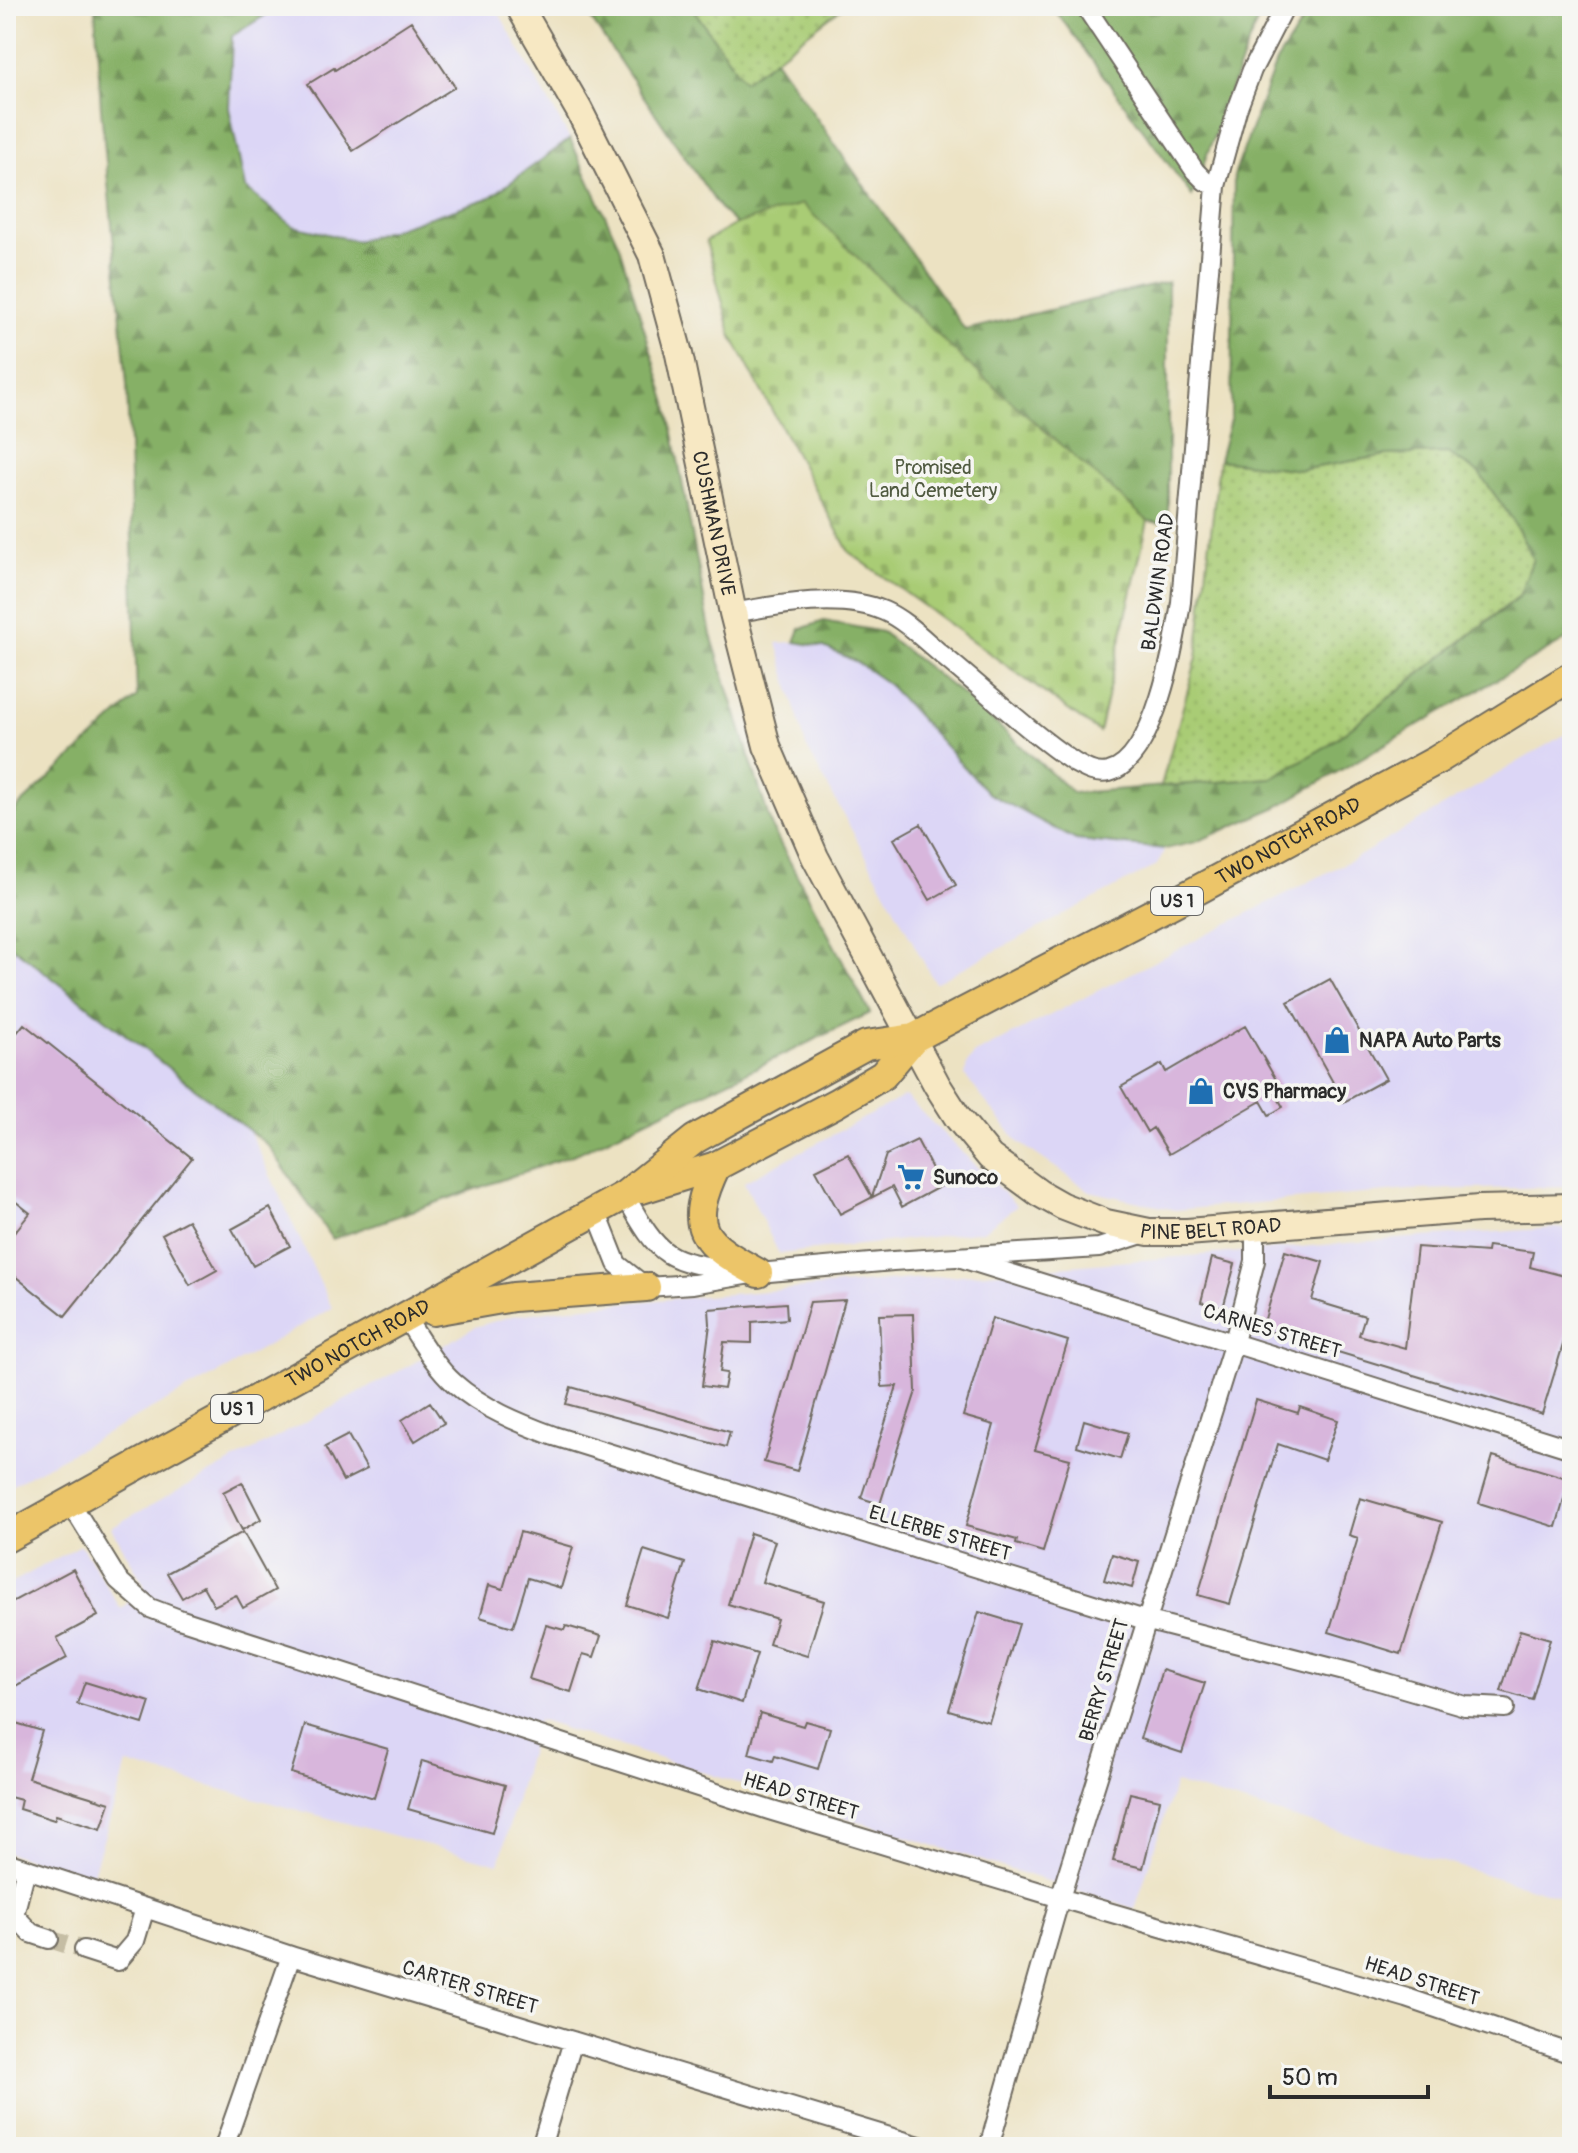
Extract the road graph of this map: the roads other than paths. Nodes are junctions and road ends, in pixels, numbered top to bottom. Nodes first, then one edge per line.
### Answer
1 (519, 6) edge
2 (1085, 6) edge
3 (1285, 6) edge
4 (1216, 186) junction
5 (733, 613) junction
6 (1572, 676) edge
7 (914, 1038) junction
8 (716, 1166) junction
9 (625, 1195) junction
10 (1572, 1207) edge
11 (596, 1211) junction
12 (1255, 1226) junction
13 (1149, 1232) junction
14 (958, 1257) junction
15 (758, 1273) junction
16 (646, 1287) junction
17 (405, 1317) junction
18 (1234, 1342) junction
19 (1572, 1449) edge
20 (70, 1502) junction
21 (6, 1538) edge
22 (1145, 1620) junction
23 (1505, 1708) dead end
24 (6, 1862) edge
25 (26, 1869) junction
26 (1060, 1898) junction
27 (145, 1908) junction
28 (49, 1939) tunnel mouth
29 (84, 1950) tunnel mouth
30 (291, 1956) junction
31 (573, 2041) junction
32 (1572, 2054) edge
33 (887, 2142) edge
34 (224, 2147) edge
35 (541, 2147) edge
36 (923, 2147) edge
37 (989, 2147) edge

1 - 5 street, CUSHMAN DRIVE
2 - 4 street
3 - 4 street, BALDWIN ROAD
4 - 5 street, BALDWIN ROAD
5 - 7 street, CUSHMAN DRIVE
6 - 7 main road, TWO NOTCH ROAD / US 1
7 - 8 main road, TWO NOTCH ROAD / US 1
7 - 9 main road, TWO NOTCH ROAD / US 1
7 - 13 street, CUSHMAN DRIVE
8 - 9 main road, TWO NOTCH ROAD / US 1
8 - 15 main road
9 - 11 main road, TWO NOTCH ROAD / US 1
9 - 15 street, PINE BELT ROAD
10 - 12 street, PINE BELT ROAD
11 - 16 street
11 - 17 main road, TWO NOTCH ROAD / US 1
12 - 13 street, PINE BELT ROAD
12 - 18 street, BERRY STREET
13 - 14 street, PINE BELT ROAD
14 - 15 street, PINE BELT ROAD
14 - 18 street, CARNES STREET
15 - 16 street, PINE BELT ROAD
16 - 17 main road
17 - 20 main road, TWO NOTCH ROAD / US 1
17 - 22 street, ELLERBE STREET
18 - 19 street, CARNES STREET
18 - 22 street, BERRY STREET
20 - 21 main road, TWO NOTCH ROAD / US 1
20 - 26 street, HEAD STREET
22 - 23 street, ELLERBE STREET
22 - 26 street, BERRY STREET
24 - 25 street, CARTER STREET
25 - 27 street, CARTER STREET
25 - 28 street
26 - 32 street, HEAD STREET
26 - 37 street, BERRY STREET
27 - 29 street
27 - 30 street, CARTER STREET
30 - 31 street, CARTER STREET
30 - 34 street
31 - 33 street, CARTER STREET
31 - 35 street
33 - 36 street, CARTER STREET

